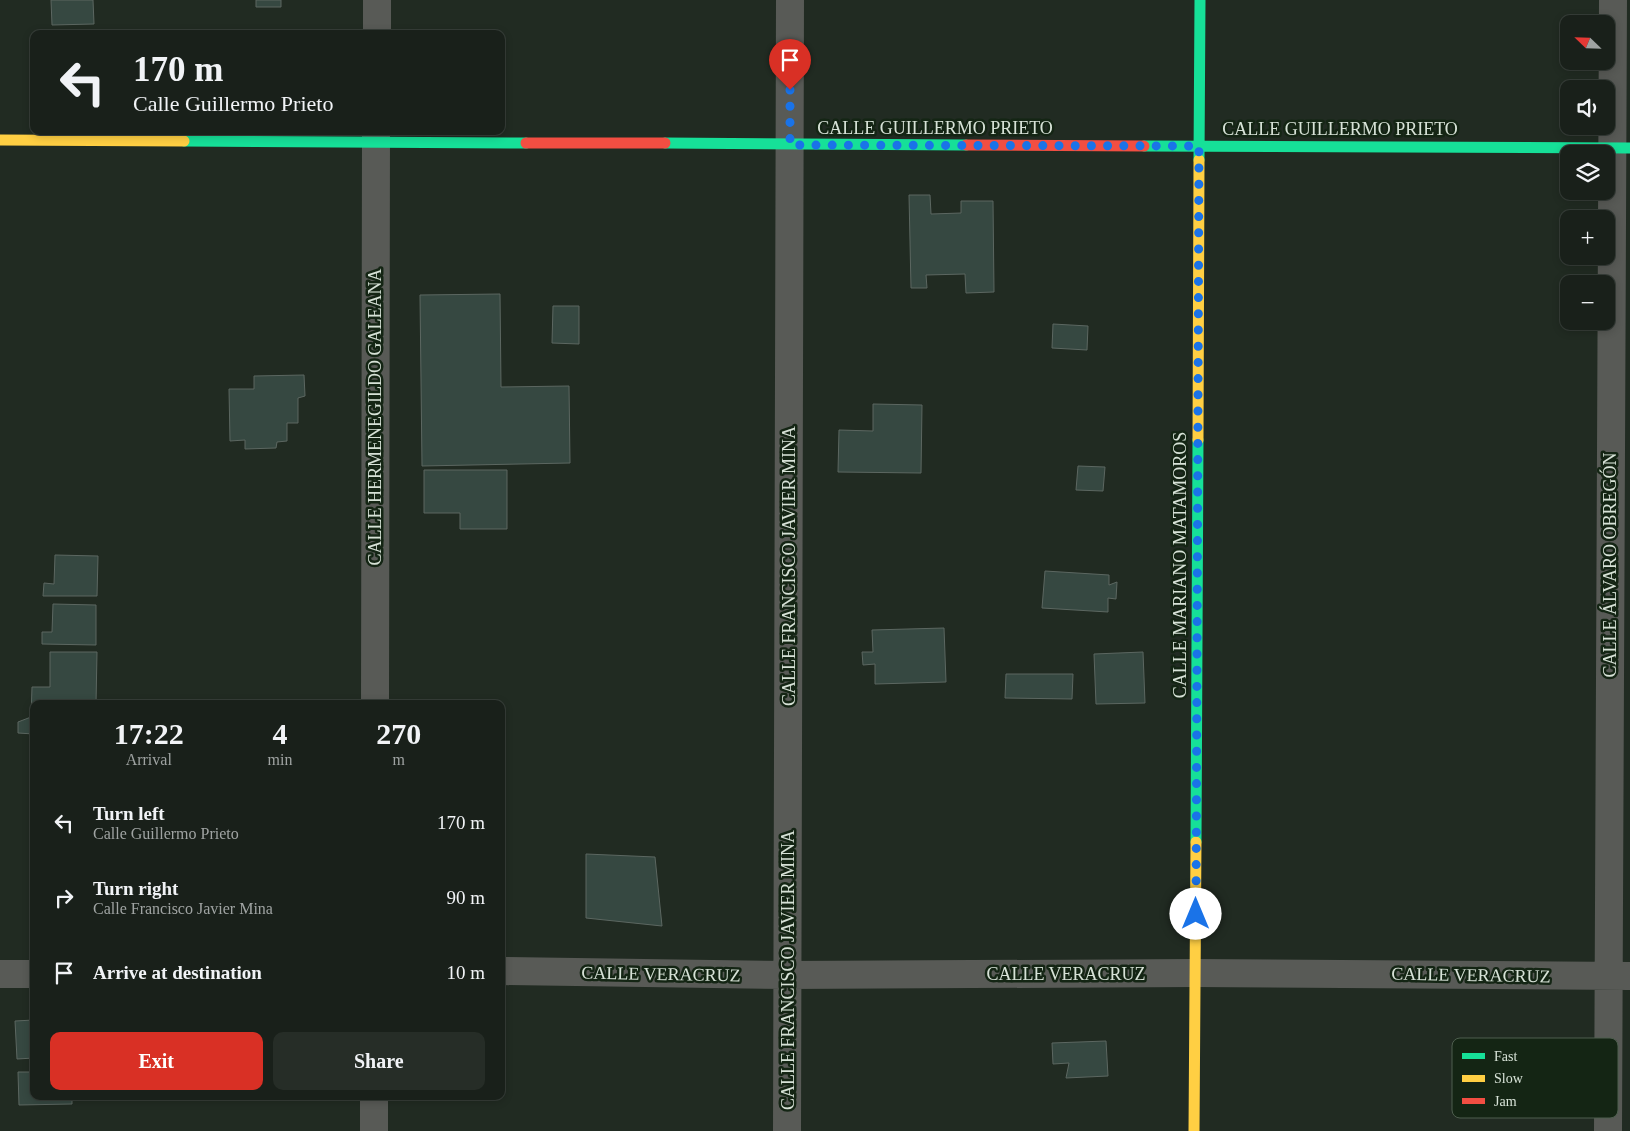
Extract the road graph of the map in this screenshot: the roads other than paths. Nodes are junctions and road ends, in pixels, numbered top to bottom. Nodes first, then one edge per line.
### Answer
1 (377, 0) edge
2 (790, 0) edge
3 (1200, 0) edge
4 (1613, 0) edge
5 (377, 30) edge
6 (376, 137) edge
7 (0, 140) edge
8 (790, 145) junction
9 (1199, 146) junction
10 (1621, 148) edge
11 (375, 700) edge
12 (505, 971) edge
13 (1196, 973) junction
14 (0, 974) edge
15 (30, 974) edge
16 (788, 976) junction
17 (1619, 976) edge
18 (1615, 1038) edge
19 (374, 1100) edge
20 (1609, 1118) edge
21 (374, 1131) edge
22 (787, 1131) edge
23 (1194, 1131) edge
24 (1608, 1131) edge

1 - 5 street
2 - 8 street, CALLE FRANCISCO JAVIER MINA
3 - 9 street, CALLE MARIANO MATAMOROS
4 - 10 street, CALLE ÁLVARO OBREGÓN
6 - 7 street, CALLE GUILLERMO PRIETO
6 - 8 street, CALLE GUILLERMO PRIETO
6 - 11 street, CALLE HERMENEGILDO GALEANA
8 - 9 street, CALLE GUILLERMO PRIETO
8 - 16 street, CALLE FRANCISCO JAVIER MINA
9 - 10 street, CALLE GUILLERMO PRIETO
9 - 13 street, CALLE MARIANO MATAMOROS
10 - 17 street, CALLE ÁLVARO OBREGÓN
12 - 16 street, CALLE VERACRUZ
13 - 16 street, CALLE VERACRUZ
13 - 17 street, CALLE VERACRUZ
13 - 23 street, CALLE MARIANO MATAMOROS
14 - 15 street
16 - 22 street, CALLE FRANCISCO JAVIER MINA
17 - 18 street, CALLE ÁLVARO OBREGÓN
19 - 21 street
20 - 24 street, CALLE ÁLVARO OBREGÓN

